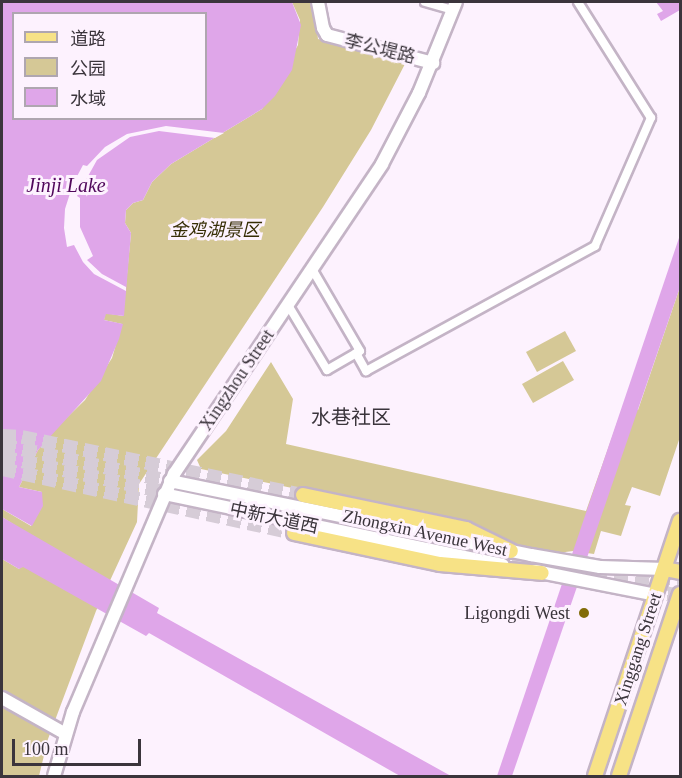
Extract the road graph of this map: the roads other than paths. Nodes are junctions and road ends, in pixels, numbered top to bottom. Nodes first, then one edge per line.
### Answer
1 (318, 2) edge
2 (424, 2) edge
3 (578, 2) edge
4 (455, 6) edge
5 (433, 63) junction
6 (312, 269) junction
7 (288, 305) junction
8 (356, 353) junction
9 (170, 481) junction
10 (164, 494) junction
11 (303, 495) tunnel mouth
12 (681, 521) edge
13 (294, 534) tunnel mouth
14 (512, 551) junction
15 (665, 568) junction
16 (681, 572) edge
17 (542, 573) junction
18 (656, 595) junction
19 (680, 598) edge
20 (2, 698) edge
21 (64, 733) junction
22 (54, 777) edge
23 (595, 777) edge
24 (619, 777) edge

1 - 5 street, 李公堤路
2 - 4 street
3 - 8 street
4 - 5 street, Xingzhou Street
5 - 6 street, Xingzhou Street
6 - 7 street, Xingzhou Street
6 - 8 street
7 - 8 street
7 - 9 street, Xingzhou Street
9 - 10 street, Xingzhou Street
9 - 14 street, Zhongxin Avenue West
10 - 17 street, 中新大道西
10 - 21 street, Xingzhou Street
11 - 14 main road
12 - 15 main road, Xinggang Street
13 - 17 main road
14 - 15 street, Zhongxin Avenue West
15 - 16 main road, Zhongxin Avenue West
15 - 18 main road, Xinggang Street
17 - 18 street, 中新大道西
18 - 19 main road
18 - 23 main road, Xinggang Street
19 - 24 main road, Xinggang Street
20 - 21 street
21 - 22 street, Xingzhou Street

